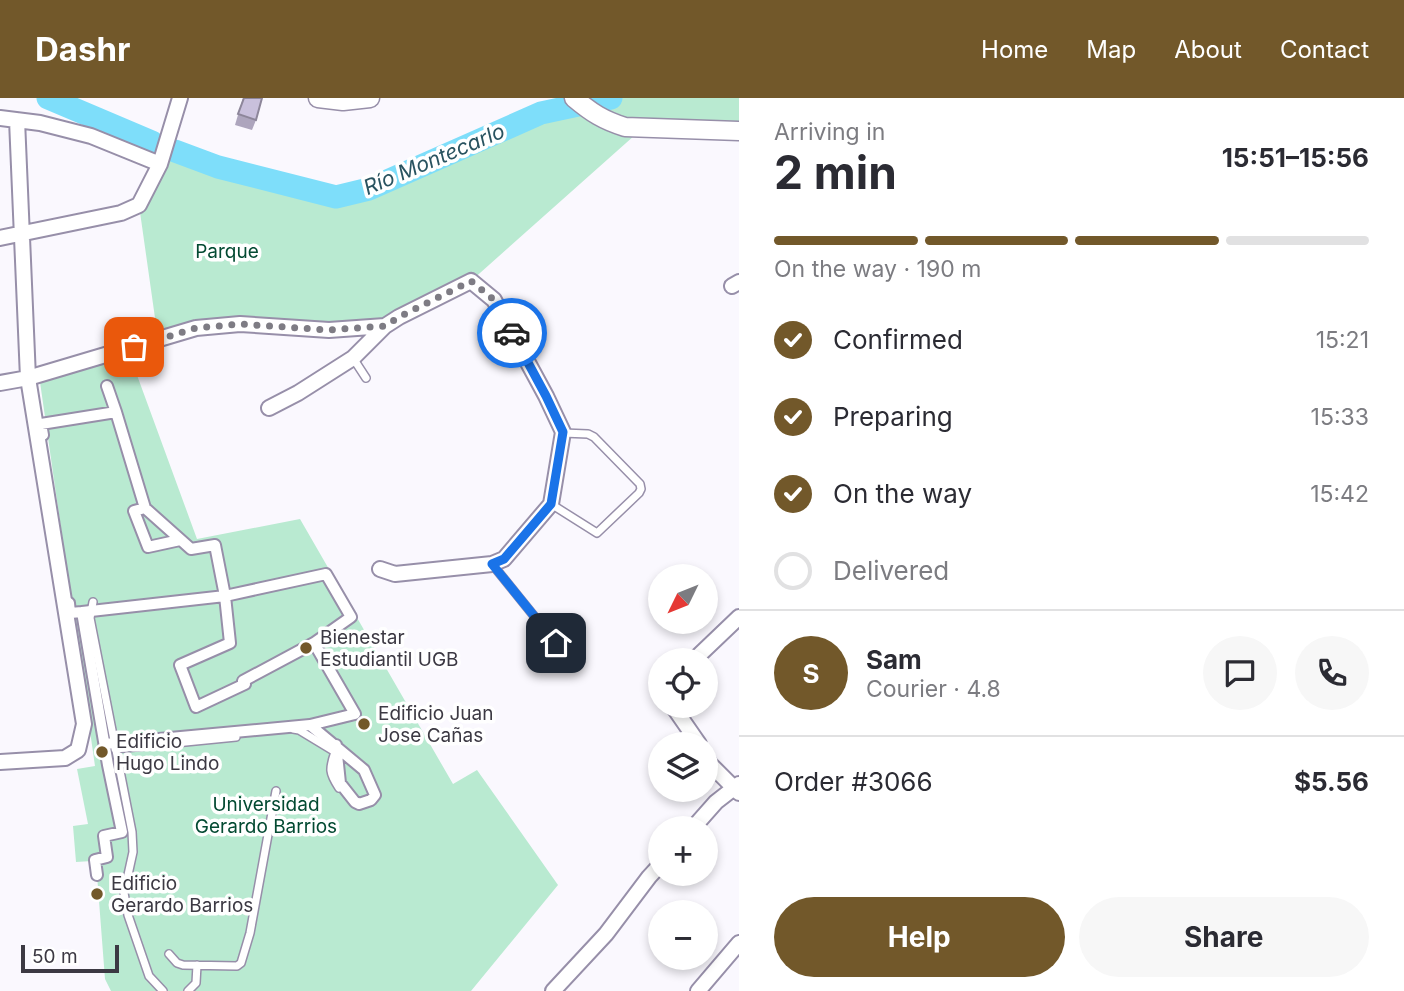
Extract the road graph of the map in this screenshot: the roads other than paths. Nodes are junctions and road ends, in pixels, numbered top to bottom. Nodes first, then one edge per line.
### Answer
1 (180, 98) edge
2 (318, 98) edge
3 (368, 98) edge
4 (574, 98) edge
5 (0, 118) edge
6 (17, 120) junction
7 (739, 131) edge
8 (160, 164) junction
9 (22, 233) junction
10 (0, 238) edge
11 (385, 326) junction
12 (353, 358) junction
13 (366, 378) dead end
14 (28, 379) junction
15 (0, 383) edge
16 (107, 386) dead end
17 (269, 408) dead end
18 (116, 412) junction
19 (563, 432) junction
20 (551, 504) junction
21 (145, 508) junction
22 (180, 540) junction
23 (492, 564) junction
24 (380, 569) dead end
25 (225, 596) junction
26 (88, 613) junction
27 (739, 617) edge
28 (68, 625) junction
29 (314, 643) junction
30 (707, 648) edge
31 (572, 663) dead end
32 (310, 724) junction
33 (111, 745) junction
34 (336, 750) junction
35 (0, 762) edge
36 (718, 771) edge
37 (738, 788) edge
38 (276, 791) dead end
39 (704, 816) edge
40 (97, 875) dead end
41 (648, 880) edge
42 (739, 943) edge
43 (169, 954) dead end
44 (197, 965) junction
45 (163, 991) edge
46 (188, 991) edge
47 (552, 991) edge
48 (698, 991) edge

1 - 8 street
2 - 3 street
4 - 7 street
5 - 6 street
6 - 8 street
6 - 9 street
8 - 9 street
9 - 10 street
9 - 14 street
11 - 12 street
11 - 14 street
11 - 19 street
12 - 13 lane
12 - 17 street
14 - 15 street
14 - 28 street
16 - 18 street
18 - 21 street
18 - 26 street
19 - 20 street
19 - 20 lane
20 - 23 street
21 - 22 street
21 - 22 street
22 - 25 street
23 - 24 street
23 - 31 lane
25 - 26 street
25 - 29 street
25 - 29 street
26 - 28 lane
26 - 33 street
27 - 30 street
28 - 35 street
29 - 32 street
32 - 33 street
32 - 34 street
33 - 34 lane
33 - 40 street
33 - 45 lane
34 - 34 street
36 - 37 street
37 - 39 street
38 - 44 lane
41 - 47 street
42 - 48 street
43 - 44 lane
44 - 46 lane

